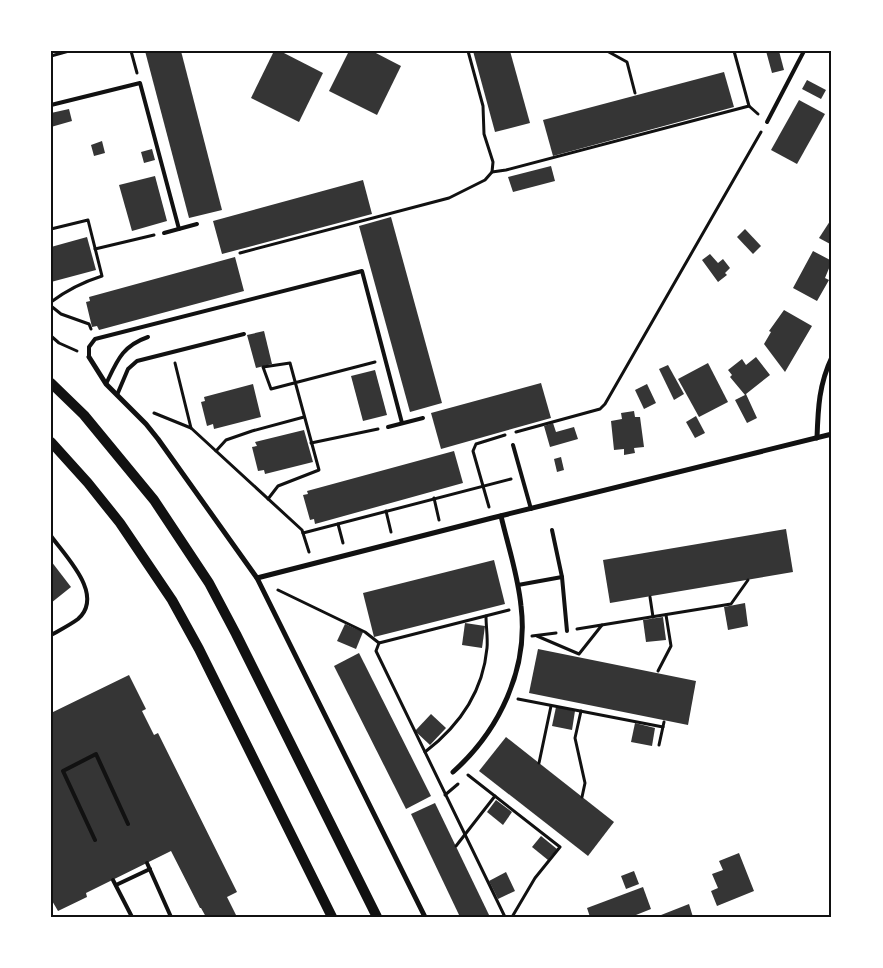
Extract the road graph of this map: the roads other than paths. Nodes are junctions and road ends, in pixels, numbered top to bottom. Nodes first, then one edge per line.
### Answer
1 (804, 51) edge
2 (51, 106) edge
3 (767, 122) road end
4 (197, 224) dead end
5 (179, 229) junction
6 (164, 233) road end
7 (244, 334) dead end
8 (148, 337) dead end
9 (89, 357) joint
10 (832, 357) edge
11 (51, 382) edge
12 (106, 384) junction
13 (117, 394) junction
14 (423, 418) dead end
15 (402, 424) junction
16 (388, 427) road end
17 (832, 434) edge
18 (817, 438) junction
19 (51, 442) edge
20 (513, 445) dead end
21 (531, 509) junction
22 (501, 516) junction
23 (552, 530) dead end
24 (51, 536) edge
25 (562, 577) junction
26 (257, 578) junction
27 (518, 586) junction
28 (567, 631) road end
29 (51, 635) edge
30 (452, 772) dead end
31 (128, 824) dead end
32 (95, 840) dead end
33 (147, 863) dead end
34 (150, 869) junction
35 (113, 880) dead end
36 (116, 885) junction
37 (132, 917) edge
38 (171, 917) edge
39 (332, 917) edge
40 (377, 917) edge
41 (425, 917) edge

1 - 3 lane
2 - 5 lane
4 - 5 lane
5 - 6 lane
7 - 13 lane
8 - 12 lane
9 - 12 street
9 - 15 lane
10 - 18 street
11 - 40 main road
12 - 13 street
13 - 26 street
14 - 15 lane
15 - 16 lane
17 - 18 street
18 - 21 street
19 - 39 main road
20 - 21 lane
21 - 22 street
22 - 26 street
22 - 27 street
23 - 25 lane
24 - 29 lane
25 - 27 lane
25 - 28 lane
26 - 41 street
27 - 30 street
31 - 32 lane
33 - 34 lane
34 - 36 lane
34 - 38 lane
35 - 36 lane
36 - 37 lane

